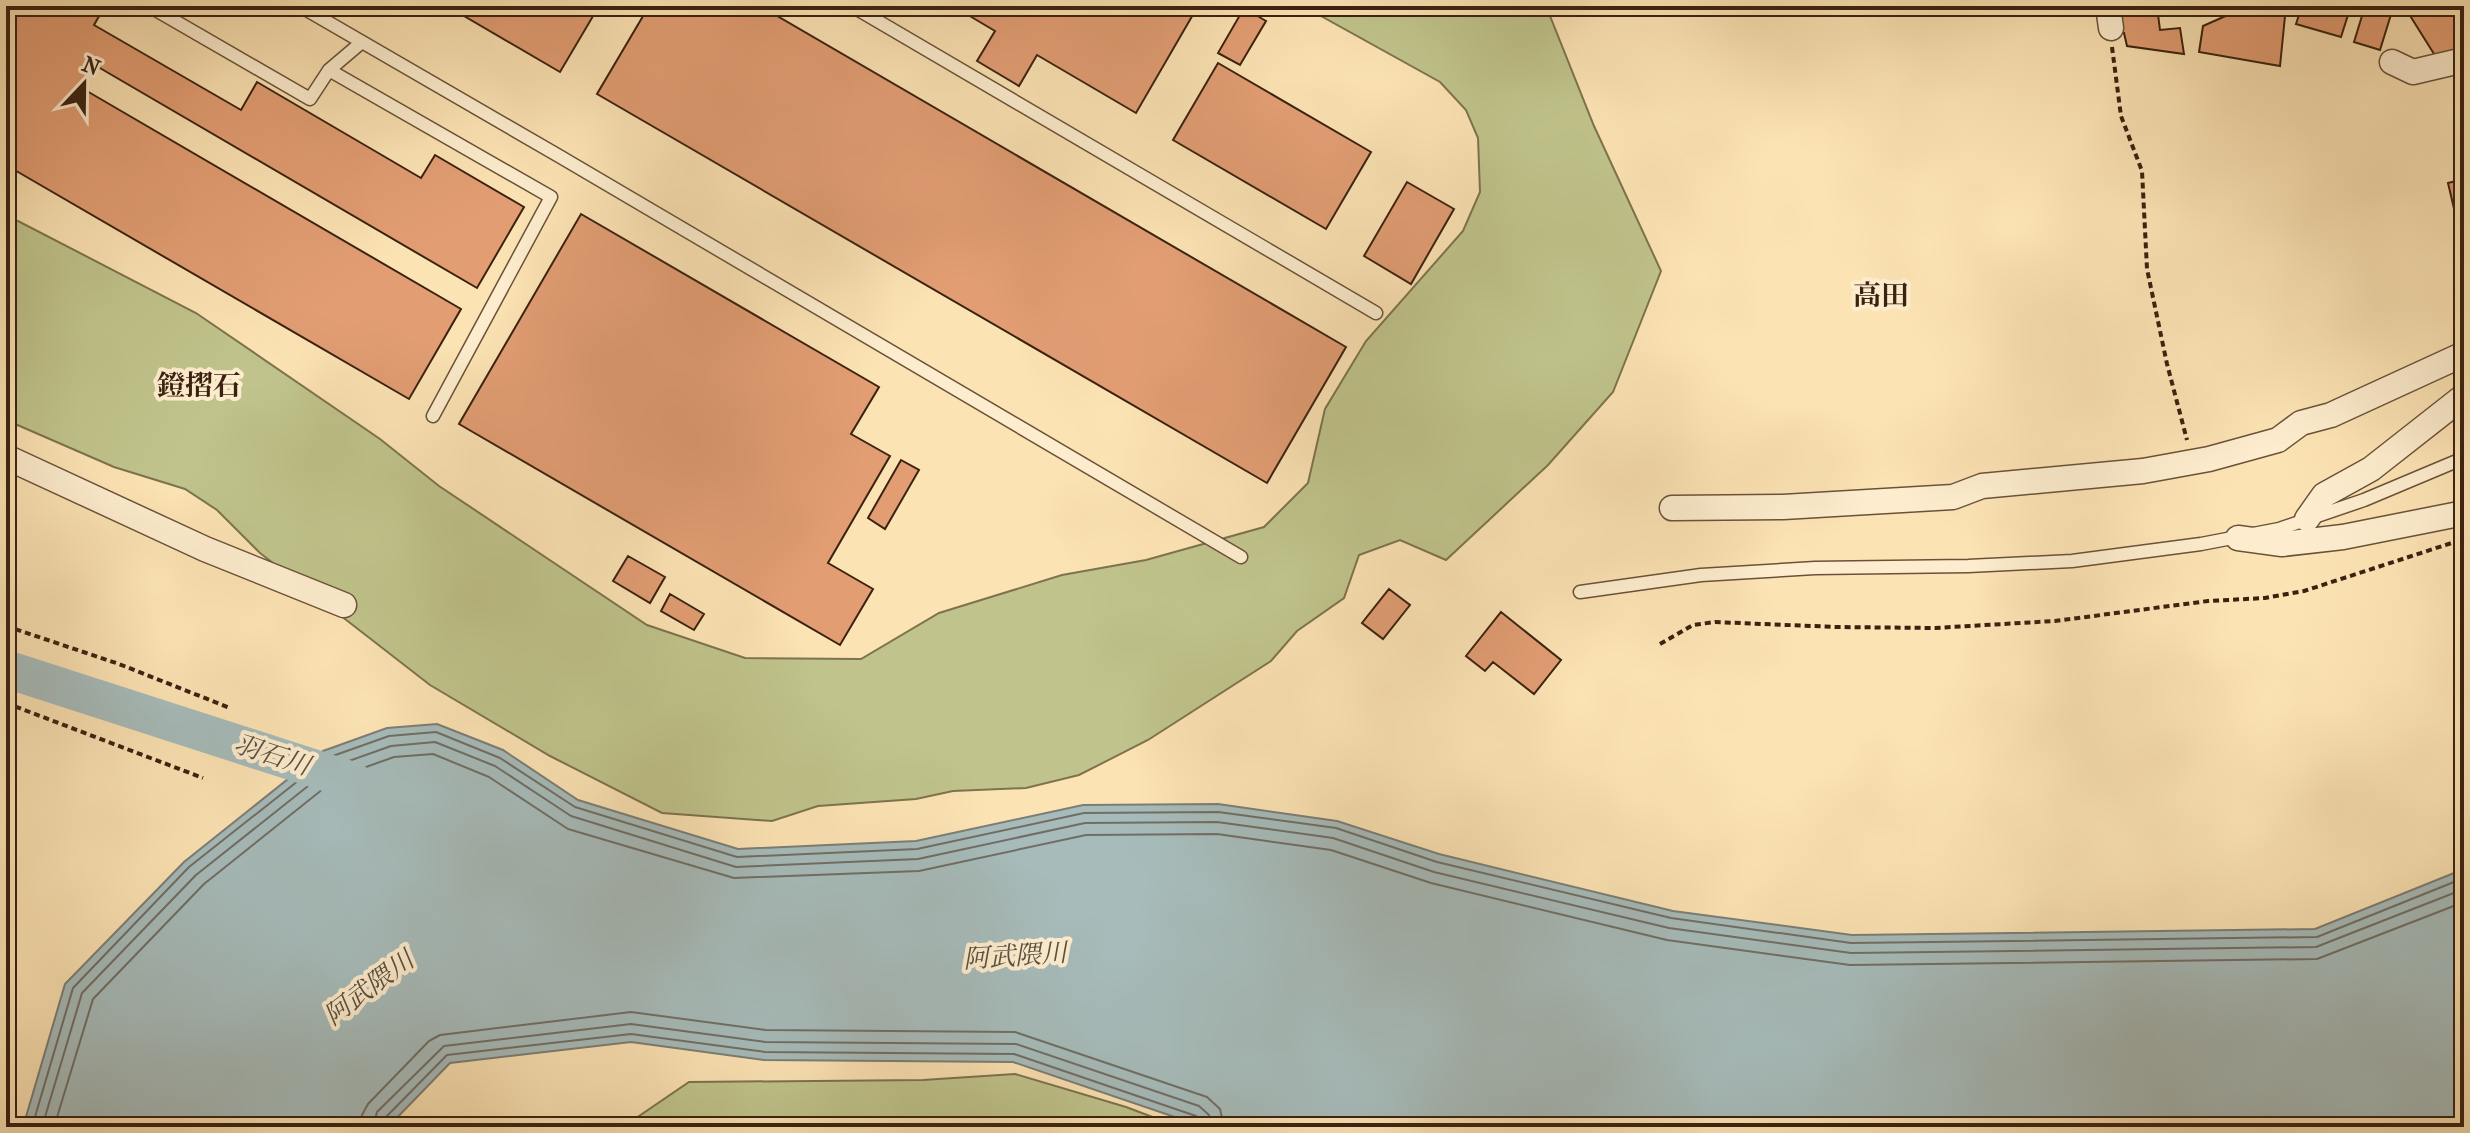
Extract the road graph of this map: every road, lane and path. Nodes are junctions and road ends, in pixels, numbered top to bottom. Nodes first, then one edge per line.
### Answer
1 (149, 6) edge
2 (300, 6) edge
3 (852, 6) edge
4 (2109, 17) edge
5 (362, 42) junction
6 (2464, 60) edge
7 (2392, 62) dead end
8 (329, 70) junction
9 (1376, 313) dead end
10 (2464, 354) edge
11 (2464, 396) edge
12 (433, 416) dead end
13 (6, 457) edge
14 (2464, 458) edge
15 (2195, 461) junction
16 (1672, 508) dead end
17 (2464, 513) edge
18 (2307, 519) junction
19 (2238, 538) junction
20 (2464, 539) edge
21 (1241, 557) dead end
22 (1580, 592) dead end
23 (344, 605) dead end
24 (6, 626) edge
25 (1660, 644) dead end
26 (6, 703) edge
27 (230, 708) dead end
28 (203, 778) dead end

1 - 8 lane
2 - 5 lane
3 - 9 lane
4 - 15 path
5 - 8 lane
5 - 21 lane
6 - 7 street
8 - 12 lane
10 - 15 street
11 - 18 street
13 - 23 street
14 - 18 lane
15 - 16 street
17 - 19 street
18 - 19 lane
19 - 22 lane
20 - 25 path
24 - 27 path
26 - 28 path

